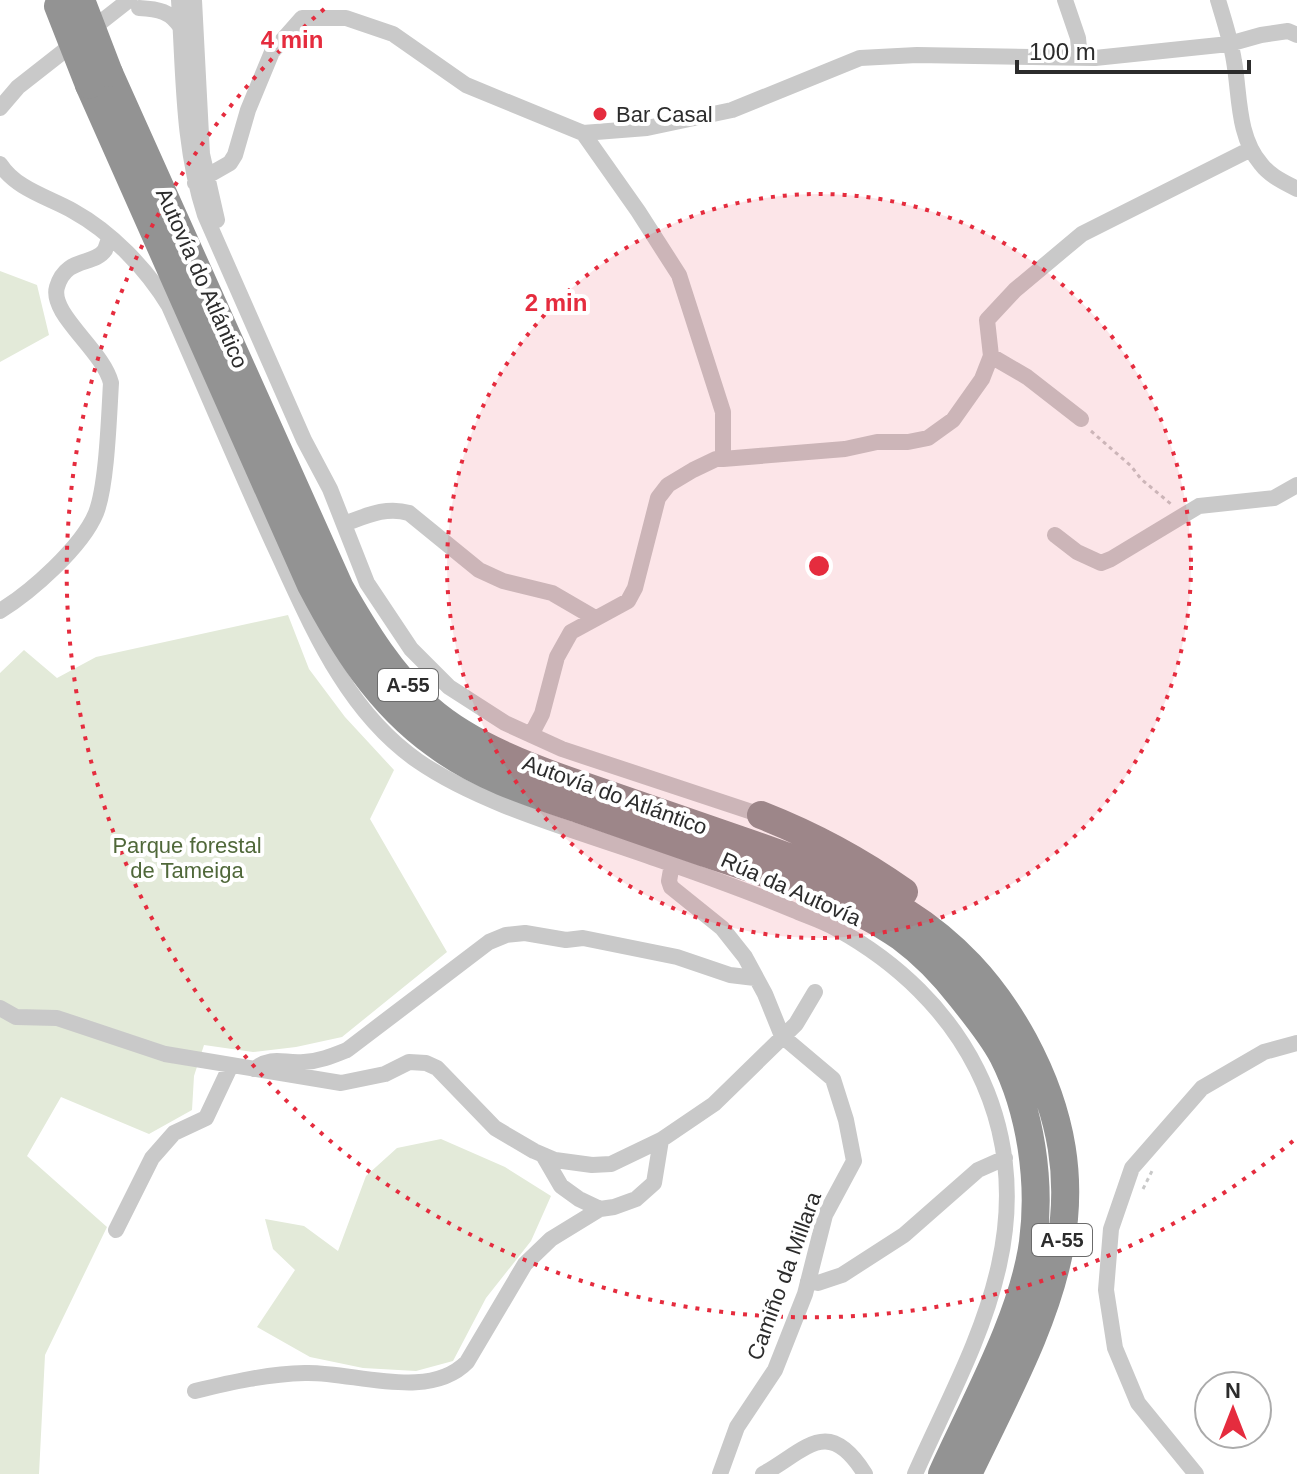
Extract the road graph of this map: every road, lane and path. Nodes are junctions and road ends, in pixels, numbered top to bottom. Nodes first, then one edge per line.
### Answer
1 (163, 0) edge
2 (179, 0) edge
3 (187, 0) edge
4 (194, 0) edge
5 (1065, 0) edge
6 (1218, 0) edge
7 (65, 2) edge
8 (128, 6) edge
9 (181, 29) junction
10 (1297, 35) edge
11 (1229, 44) junction
12 (1080, 58) junction
13 (99, 79) junction
14 (0, 108) edge
15 (200, 126) junction
16 (583, 133) junction
17 (1251, 149) junction
18 (0, 164) edge
19 (201, 180) junction
20 (1297, 189) edge
21 (109, 238) junction
22 (98, 256) junction
23 (142, 268) junction
24 (190, 355) junction
25 (991, 356) junction
26 (228, 401) junction
27 (1081, 419) joint
28 (723, 459) junction
29 (1297, 485) edge
30 (267, 487) junction
31 (1185, 513) junction
32 (344, 524) junction
33 (1055, 535) dead end
34 (304, 610) junction
35 (0, 611) edge
36 (595, 618) junction
37 (531, 735) junction
38 (761, 815) joint
39 (672, 864) junction
40 (755, 978) junction
41 (815, 992) dead end
42 (1002, 1001) junction
43 (0, 1008) edge
44 (782, 1036) junction
45 (1297, 1043) edge
46 (231, 1065) junction
47 (254, 1069) junction
48 (661, 1140) junction
49 (543, 1155) junction
50 (1005, 1158) junction
51 (1159, 1160) dead end
52 (1138, 1199) dead end
53 (600, 1209) junction
54 (116, 1230) dead end
55 (808, 1281) junction
56 (195, 1391) dead end
57 (720, 1474) edge
58 (763, 1474) edge
59 (865, 1474) edge
60 (915, 1474) edge
61 (942, 1474) edge
62 (968, 1474) edge
63 (1196, 1474) edge

1 - 8 street
2 - 9 street
3 - 15 street
4 - 15 street
5 - 12 street
6 - 11 street
7 - 13 highway, Autovía do Atlántico / A-55, bridge
8 - 9 street
8 - 14 street
9 - 19 street
10 - 11 street
11 - 12 street
11 - 17 street
12 - 16 street
13 - 26 highway, Autovía do Atlántico / A-55
13 - 42 highway, Autovía do Atlántico / A-55
15 - 19 street
16 - 19 street
16 - 28 street
17 - 20 street
17 - 25 street
18 - 21 street, Rúa da Autovía
19 - 32 street
21 - 22 street
21 - 23 street, Rúa da Autovía
22 - 23 street
22 - 35 street
23 - 24 street, Rúa da Autovía
24 - 26 highway
24 - 34 street, Rúa da Autovía
25 - 27 street
25 - 28 street
26 - 30 highway, Autovía do Atlántico / A-55
27 - 31 path
28 - 36 street
29 - 31 street
30 - 34 highway
30 - 61 highway, Autovía do Atlántico / A-55
31 - 33 street
32 - 36 street
32 - 37 street
34 - 39 street, Rúa da Autovía
36 - 37 street
37 - 38 street
38 - 42 highway
39 - 40 street, Camiño da Millara
39 - 50 street, Rúa da Autovía
40 - 44 street, Camiño da Millara
40 - 47 street
41 - 44 street
42 - 62 highway, Autovía do Atlántico / A-55
43 - 46 street
44 - 48 street
44 - 55 street, Camiño da Millara
45 - 63 street
46 - 47 street
46 - 54 street
47 - 49 street
48 - 49 street
48 - 53 street
49 - 53 street
50 - 55 street
50 - 60 street, Rúa da Autovía
51 - 52 path
53 - 56 street
55 - 57 street, Camiño da Millara
58 - 59 street

